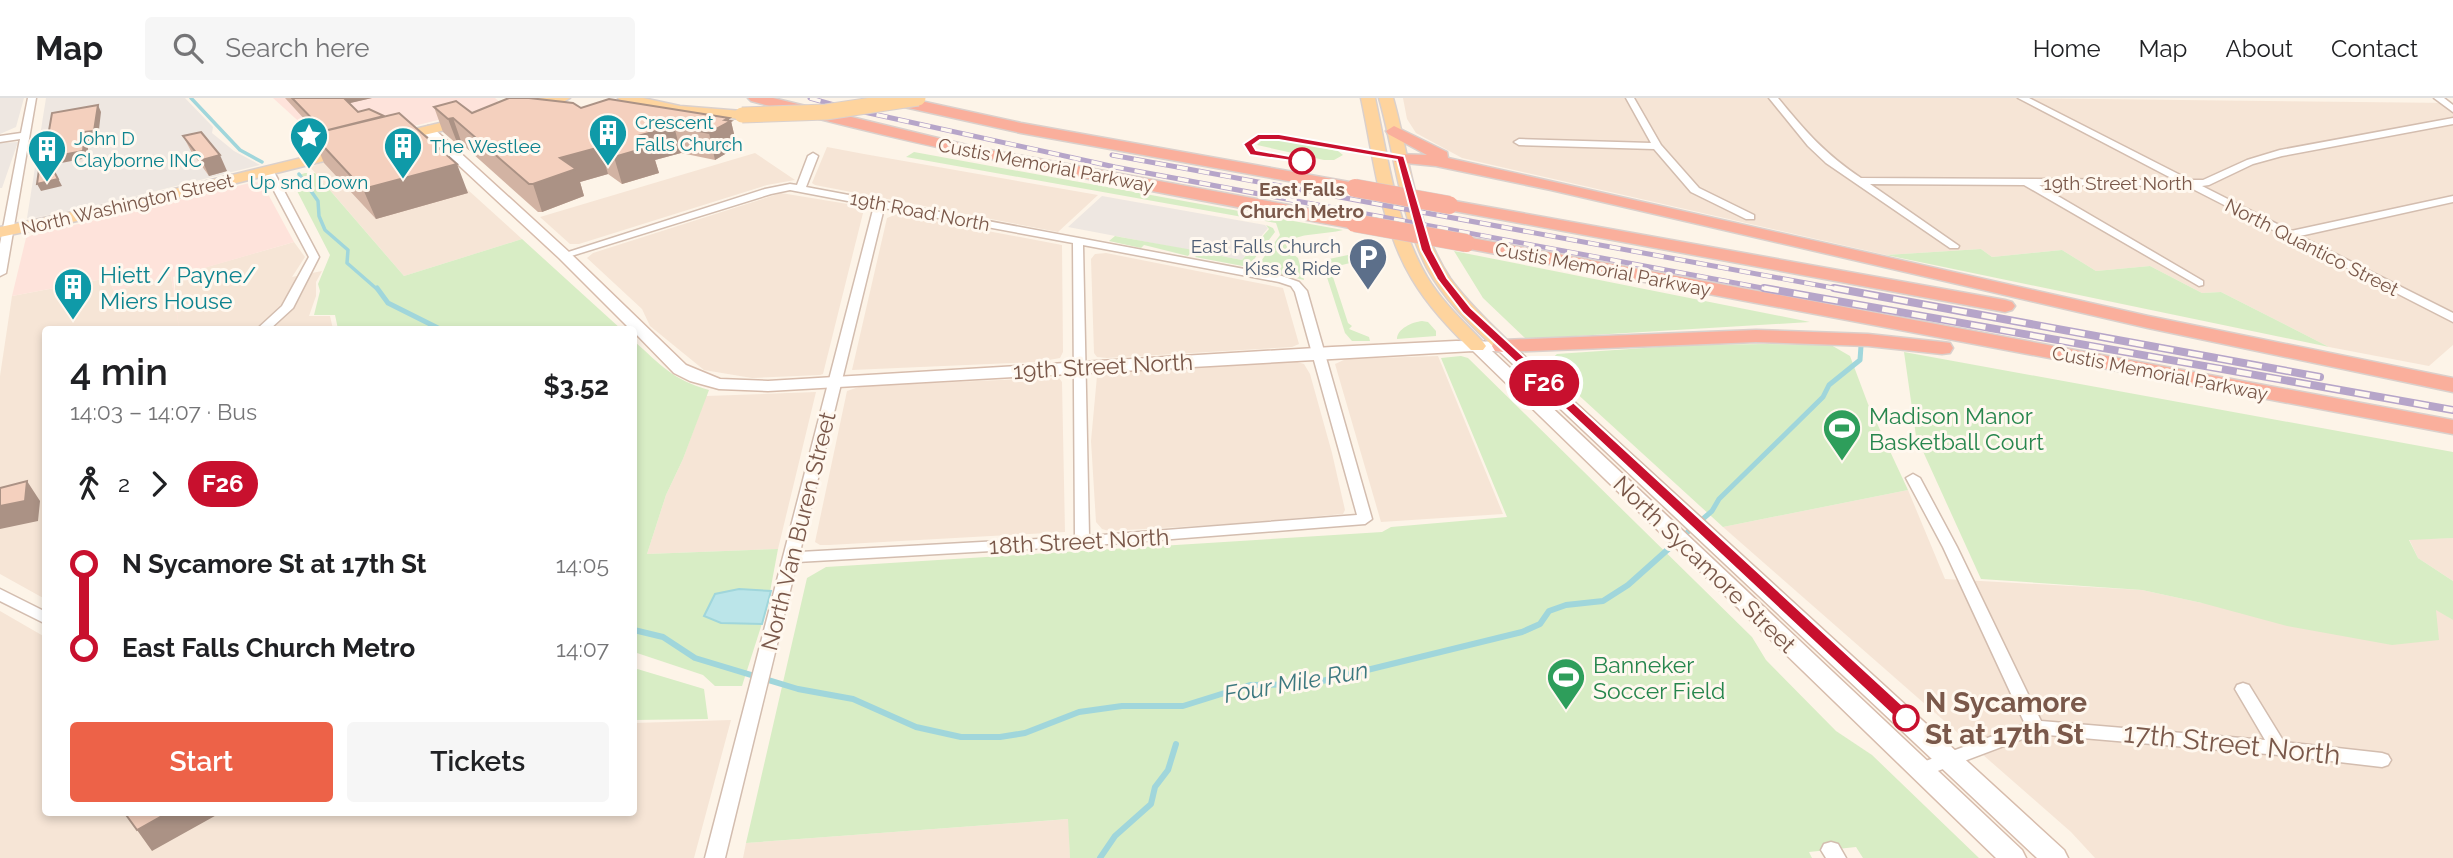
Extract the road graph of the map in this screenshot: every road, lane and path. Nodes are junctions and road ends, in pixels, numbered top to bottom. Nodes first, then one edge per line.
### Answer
1 (32, 98) edge
2 (563, 98) edge
3 (625, 98) edge
4 (756, 98) edge
5 (886, 98) edge
6 (918, 98) edge
7 (1368, 98) edge
8 (1386, 98) edge
9 (1630, 98) edge
10 (1773, 98) edge
11 (2022, 98) edge
12 (2438, 98) edge
13 (539, 101) edge
14 (512, 108) edge
15 (2453, 109) edge
16 (477, 117) edge
17 (2453, 121) edge
18 (428, 130) junction
19 (1394, 131) junction
20 (26, 135) junction
21 (0, 139) edge
22 (1519, 142) dead end
23 (1657, 146) junction
24 (813, 156) dead end
25 (1382, 157) junction
26 (1401, 158) junction
27 (268, 170) junction
28 (1519, 178) junction
29 (1858, 181) junction
30 (2026, 182) junction
31 (2186, 183) junction
32 (801, 188) junction
33 (2453, 199) edge
34 (880, 204) junction
35 (1750, 217) dead end
36 (3, 232) edge
37 (2288, 235) junction
38 (1078, 242) junction
39 (1954, 246) dead end
40 (564, 256) junction
41 (0, 273) edge
42 (2199, 283) dead end
43 (2453, 318) edge
44 (266, 326) edge
45 (635, 326) edge
46 (637, 328) edge
47 (1477, 346) junction
48 (1503, 346) junction
49 (1318, 354) junction
50 (1080, 367) junction
51 (837, 381) junction
52 (2453, 386) edge
53 (2453, 427) edge
54 (2453, 434) edge
55 (1913, 478) dead end
56 (1082, 541) junction
57 (793, 556) junction
58 (0, 594) edge
59 (42, 617) edge
60 (2243, 689) dead end
61 (2035, 727) junction
62 (2279, 748) junction
63 (1951, 758) junction
64 (2382, 760) dead end
65 (1921, 770) junction
66 (715, 858) edge
67 (2013, 858) edge
68 (2055, 858) edge

1 - 20 street
2 - 13 main road
3 - 6 main road, bridge
4 - 53 highway, Custis Memorial Parkway, bridge
5 - 52 highway, Custis Memorial Parkway, bridge
7 - 25 main road, North Sycamore Street
8 - 19 main road, North Sycamore Street
9 - 23 street
10 - 29 street
11 - 31 street, North Quantico Street
12 - 15 street
13 - 14 main road
16 - 18 main road, North Washington Street
17 - 31 street, 19th Street North
18 - 27 main road, North Washington Street
18 - 40 street
19 - 26 main road, North Sycamore Street
19 - 28 highway
20 - 21 street
20 - 36 street
22 - 23 street
23 - 35 street
24 - 32 street
25 - 26 main road
25 - 47 main road, North Sycamore Street
26 - 28 highway
26 - 48 main road, North Sycamore Street
27 - 36 main road, North Washington Street
27 - 44 street
28 - 52 highway
29 - 30 street, 19th Street North
29 - 39 street
30 - 31 street, 19th Street North
30 - 42 street
31 - 37 street, North Quantico Street
32 - 34 street, 19th Road North
32 - 40 street, 19th Road North
33 - 37 street
34 - 38 street, 19th Road North
34 - 51 street, North Van Buren Street
36 - 41 street
37 - 43 street, North Quantico Street
38 - 49 street, 19th Road North
38 - 50 street
40 - 45 street, 19th Street North
46 - 51 street, 19th Street North
47 - 48 street, 19th Street North
47 - 49 street, 19th Street North
47 - 65 street, North Sycamore Street
48 - 54 highway
48 - 63 street, North Sycamore Street
49 - 50 street, 19th Street North
49 - 56 street, 18th Street North
50 - 51 street, 19th Street North
50 - 56 street
51 - 57 street, North Van Buren Street
55 - 61 street
56 - 57 street, 18th Street North
57 - 66 street, North Van Buren Street
58 - 59 street
60 - 62 street
61 - 62 street, 17th Street North
61 - 63 street, 17th Street North
62 - 64 street, 17th Street North
63 - 65 street, 17th Street North
63 - 68 street, North Sycamore Street
65 - 67 street, North Sycamore Street

